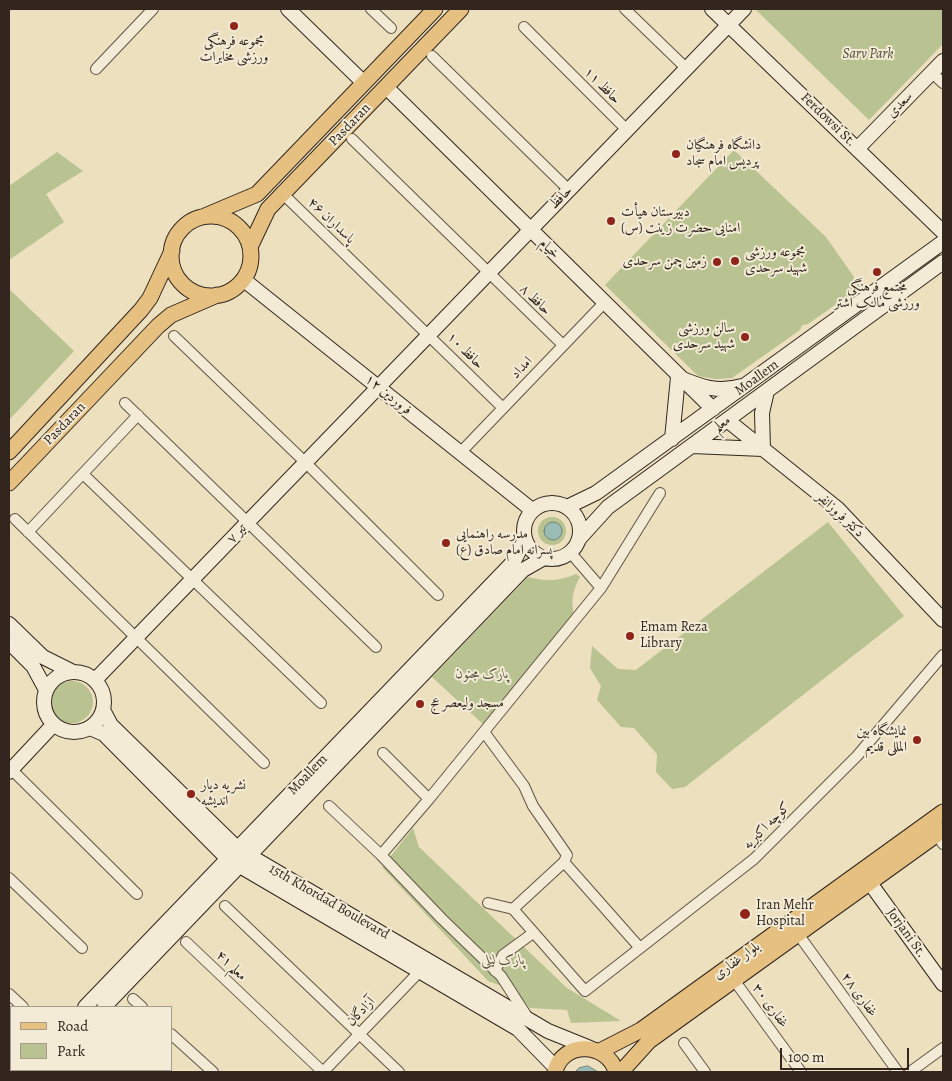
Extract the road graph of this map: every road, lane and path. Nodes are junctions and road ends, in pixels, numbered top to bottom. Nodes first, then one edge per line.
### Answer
1 (154, 9) edge
2 (288, 9) edge
3 (371, 9) edge
4 (435, 9) edge
5 (461, 9) edge
6 (625, 9) edge
7 (712, 9) edge
8 (744, 9) edge
9 (728, 25) junction
10 (524, 27) dead end
11 (391, 28) dead end
12 (432, 56) dead end
13 (943, 61) edge
14 (96, 68) dead end
15 (686, 68) junction
16 (932, 72) junction
17 (364, 83) junction
18 (943, 84) edge
19 (386, 88) junction
20 (627, 130) junction
21 (352, 139) dead end
22 (857, 149) junction
23 (569, 190) junction
24 (283, 194) junction
25 (206, 216) junction
26 (530, 230) junction
27 (943, 232) edge
28 (943, 242) edge
29 (250, 247) junction
30 (172, 251) junction
31 (943, 262) edge
32 (489, 273) junction
33 (244, 280) junction
34 (217, 296) junction
35 (604, 303) junction
36 (430, 335) junction
37 (174, 336) dead end
38 (563, 346) junction
39 (678, 377) junction
40 (747, 385) junction
41 (378, 388) junction
42 (767, 391) junction
43 (126, 403) dead end
44 (503, 408) junction
45 (713, 409) junction
46 (138, 416) junction
47 (727, 420) junction
48 (672, 439) junction
49 (692, 446) junction
50 (763, 448) junction
51 (9, 452) edge
52 (460, 453) junction
53 (306, 463) junction
54 (83, 474) junction
55 (9, 483) edge
56 (660, 493) dead end
57 (567, 507) junction
58 (532, 510) junction
59 (16, 519) dead end
60 (248, 522) junction
61 (28, 532) junction
62 (525, 539) junction
63 (579, 539) junction
64 (570, 552) junction
65 (544, 558) junction
66 (193, 579) junction
67 (601, 588) junction
68 (438, 595) dead end
69 (943, 620) edge
70 (9, 624) edge
71 (137, 637) junction
72 (9, 642) edge
73 (376, 647) dead end
74 (943, 655) edge
75 (73, 672) junction
76 (95, 680) junction
77 (46, 690) junction
78 (321, 704) dead end
79 (103, 710) junction
80 (54, 724) junction
81 (90, 728) junction
82 (484, 732) junction
83 (383, 753) dead end
84 (264, 763) dead end
85 (10, 769) edge
86 (429, 799) junction
87 (330, 806) dead end
88 (943, 812) edge
89 (941, 836) edge
90 (381, 855) junction
91 (239, 857) junction
92 (564, 862) junction
93 (9, 878) edge
94 (870, 882) junction
95 (137, 894) dead end
96 (488, 903) dead end
97 (225, 906) dead end
98 (514, 909) junction
99 (533, 933) junction
100 (798, 934) junction
101 (186, 942) dead end
102 (82, 948) dead end
103 (640, 948) junction
104 (420, 970) junction
105 (495, 970) junction
106 (734, 980) junction
107 (943, 984) edge
108 (9, 994) edge
109 (133, 1000) dead end
110 (22, 1006) edge
111 (86, 1006) edge
112 (105, 1006) edge
113 (141, 1006) edge
114 (530, 1020) junction
115 (172, 1035) edge
116 (358, 1035) junction
117 (684, 1044) dead end
118 (943, 1048) edge
119 (595, 1050) junction
120 (556, 1070) edge
121 (398, 1071) edge
122 (213, 1072) edge
123 (323, 1072) edge
124 (616, 1072) edge
125 (621, 1072) edge
126 (705, 1072) edge
127 (802, 1072) edge
128 (898, 1072) edge
129 (910, 1072) edge

1 - 14 street
2 - 17 main road
3 - 11 street
4 - 17 main road, Pasdaran
5 - 19 main road, Pasdaran
6 - 15 street
7 - 9 main road, Ferdowsi St.
8 - 9 main road, حافظ
9 - 15 main road, حافظ
9 - 22 main road, Ferdowsi St.
10 - 20 street, حافظ ۱۱
12 - 23 street
13 - 16 main road, سعدی
15 - 20 main road, حافظ
16 - 18 street
16 - 22 main road, سعدی
17 - 25 main road, Pasdaran
19 - 24 main road, Pasdaran
19 - 26 main road, خیام
20 - 23 main road, حافظ
21 - 32 street, حافظ ۸
22 - 27 main road, Ferdowsi St.
23 - 26 main road, حافظ
24 - 29 main road, Pasdaran
24 - 36 street, پاسداران ۴۶
25 - 29 main road
25 - 30 main road
26 - 32 main road, حافظ
26 - 35 main road, خیام
28 - 40 main road, Moallem
29 - 33 main road
30 - 34 main road
30 - 51 main road, Pasdaran
31 - 42 main road, معلم
32 - 36 main road, حافظ
32 - 38 street, حافظ ۸
33 - 34 main road
33 - 41 main road, ۱۲ فروردین
34 - 55 main road, Pasdaran
35 - 38 street, امداد
35 - 39 main road, خیام
36 - 41 main road, حافظ
36 - 44 street, حافظ ۱۰
37 - 53 street
38 - 44 street, امداد
39 - 40 main road
39 - 45 main road, خیام
39 - 48 main road
40 - 45 main road, Moallem
41 - 52 main road, ۱۲ فروردین
41 - 53 main road, ۷ تیر
42 - 47 main road, معلم
42 - 50 main road
43 - 46 street
44 - 52 street, امداد
45 - 48 main road, Moallem
46 - 54 street
46 - 60 street
47 - 49 main road, معلم
47 - 50 main road, دکتر فروزانفر
48 - 57 main road, Moallem
49 - 50 main road
49 - 63 main road, معلم
50 - 69 main road, دکتر فروزانفر
52 - 58 main road, ۱۲ فروردین
53 - 60 main road, ۷ تیر
53 - 68 street
54 - 61 street
54 - 66 street
56 - 67 street
57 - 58 main road
57 - 63 main road
58 - 62 main road
59 - 61 street
60 - 66 main road, ۷ تیر
60 - 73 street
61 - 71 street
62 - 65 main road
62 - 91 main road, Moallem
63 - 64 main road
64 - 65 main road
64 - 67 street
65 - 91 main road, Moallem
66 - 71 main road, ۷ تیر
66 - 78 street
67 - 82 street
70 - 75 main road
71 - 76 main road, ۷ تیر
71 - 84 street
72 - 77 main road
74 - 103 street, کوچه اکبریه
75 - 76 main road
75 - 77 main road
76 - 79 main road
77 - 80 main road
79 - 81 main road
79 - 91 main road, 15th Khordad Boulevard
80 - 81 main road
80 - 85 main road
81 - 91 main road, 15th Khordad Boulevard
82 - 86 street
82 - 92 street
83 - 86 street
85 - 95 street
86 - 90 street
87 - 90 street
88 - 119 main road, بلوار غفاری
89 - 94 main road, بلوار غفاری
90 - 105 street
91 - 104 main road, 15th Khordad Boulevard
91 - 111 main road, Moallem
91 - 112 main road, Moallem
91 - 114 main road, 15th Khordad Boulevard
92 - 98 street
92 - 103 street
93 - 102 street
94 - 100 main road, بلوار غفاری
94 - 107 main road, Jorjani St.
96 - 98 street
97 - 116 street
98 - 99 street
99 - 103 street, کوچه اکبریه
99 - 105 street
100 - 106 main road, بلوار غفاری
100 - 128 street, غفاری ۲۸
101 - 123 street, معلم ۴۱
104 - 116 street, آزادگان
104 - 120 main road, 15th Khordad Boulevard
105 - 114 street
106 - 125 main road, بلوار غفاری
106 - 127 street, غفاری ۳۰
108 - 110 street
109 - 113 street
114 - 119 main road, 15th Khordad Boulevard
115 - 122 street
116 - 121 street
116 - 123 street, آزادگان
117 - 126 street
118 - 129 street
119 - 120 main road, بلوار غفاری
119 - 124 main road

